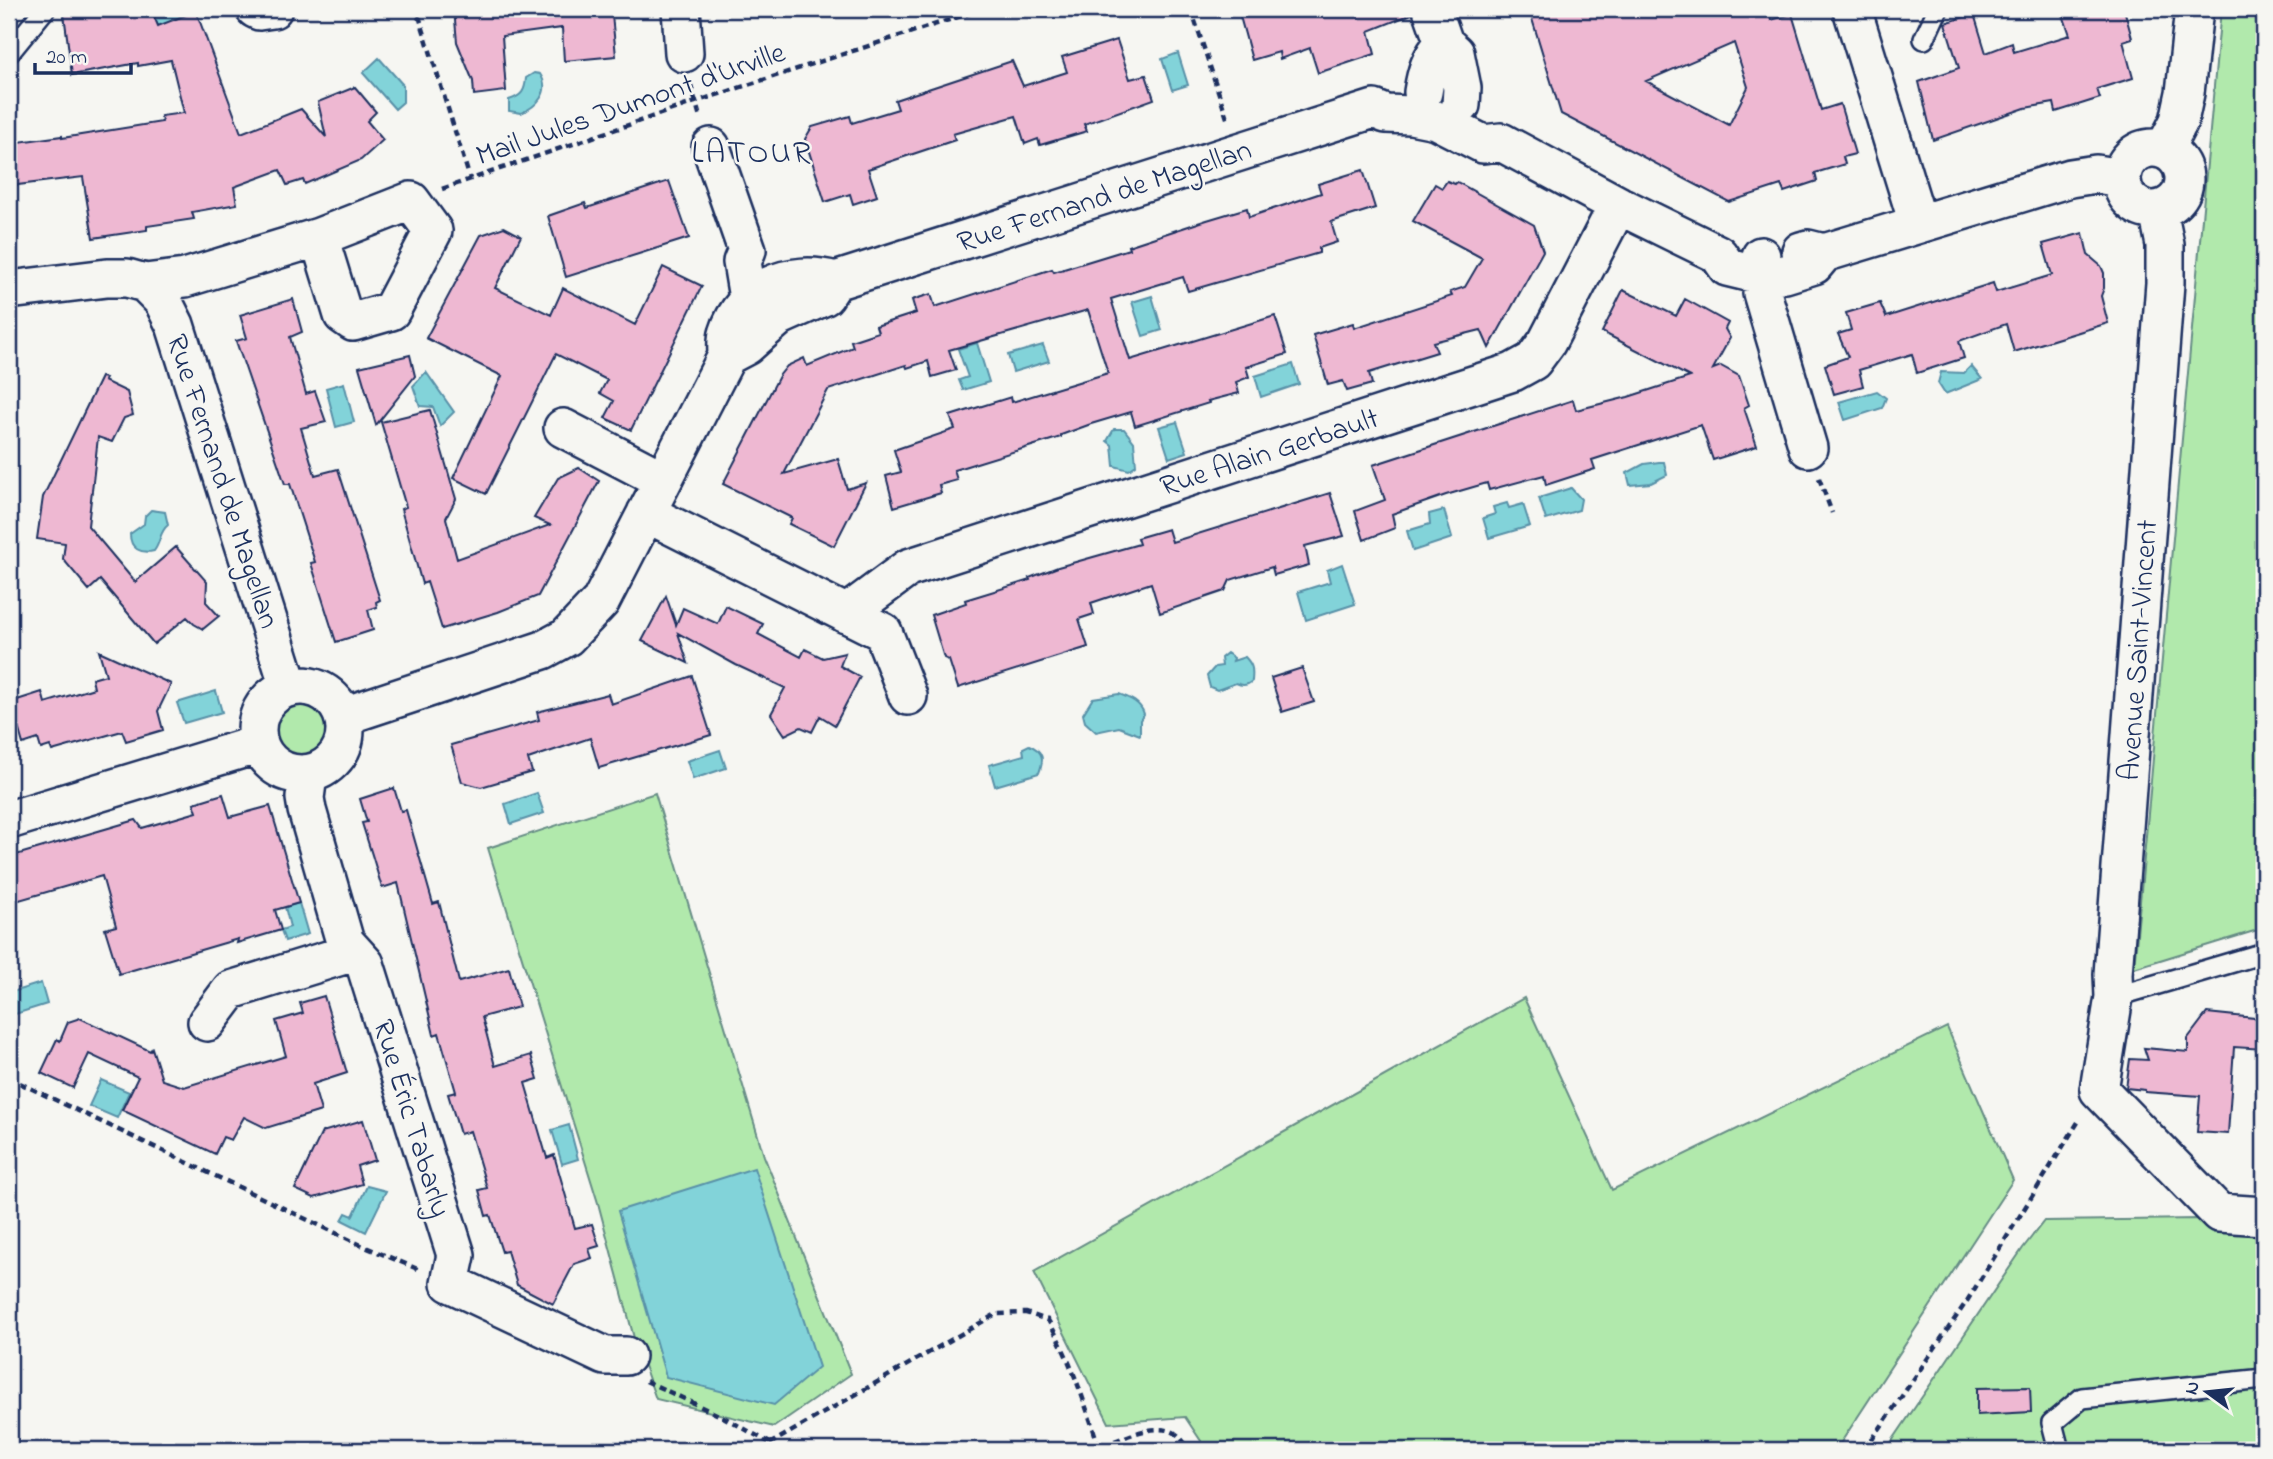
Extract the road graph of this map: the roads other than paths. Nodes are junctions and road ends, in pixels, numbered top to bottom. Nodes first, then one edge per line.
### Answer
1 (45, 9) edge
2 (255, 9) edge
3 (273, 9) edge
4 (681, 9) edge
5 (1432, 9) edge
6 (1852, 9) edge
7 (1938, 9) edge
8 (2193, 9) edge
9 (1924, 39) dead end
10 (9, 53) edge
11 (684, 53) dead end
12 (1440, 106) junction
13 (711, 147) dead end
14 (2164, 150) junction
15 (2121, 178) junction
16 (1618, 205) junction
17 (2158, 210) junction
18 (1918, 223) junction
19 (319, 237) junction
20 (1760, 265) junction
21 (145, 283) junction
22 (9, 290) edge
23 (769, 298) junction
24 (563, 428) dead end
25 (1808, 447) dead end
26 (663, 480) junction
27 (646, 513) junction
28 (846, 614) junction
29 (289, 687) junction
30 (908, 696) dead end
31 (344, 716) junction
32 (259, 744) junction
33 (308, 775) junction
34 (9, 820) edge
35 (354, 952) junction
36 (2264, 953) edge
37 (2114, 997) junction
38 (207, 1022) dead end
39 (2264, 1216) edge
40 (626, 1356) road end
41 (2264, 1379) edge
42 (2059, 1450) edge

1 - 10 lane
2 - 3 street
4 - 11 street
5 - 12 street
6 - 18 street
7 - 9 lane
8 - 14 street
12 - 16 street
12 - 23 street, Rue Fernand de Magellan
13 - 23 street
14 - 15 street
14 - 17 street
15 - 17 street
15 - 18 street
16 - 20 street
16 - 28 street, Rue Alain Gerbault
17 - 37 street, Avenue Saint-Vincent
18 - 20 street
19 - 19 street
19 - 21 street
20 - 25 street
21 - 22 street
21 - 29 street, Rue Fernand de Magellan
23 - 26 street
24 - 26 street
26 - 27 street
27 - 28 street
27 - 31 street
28 - 30 street
29 - 31 street
29 - 32 street
31 - 33 street
32 - 33 street
32 - 34 street
33 - 35 street, Rue Éric Tabarly
35 - 38 street
35 - 40 street, Rue Éric Tabarly
36 - 37 lane
37 - 39 street, Avenue Saint-Vincent
41 - 42 lane

